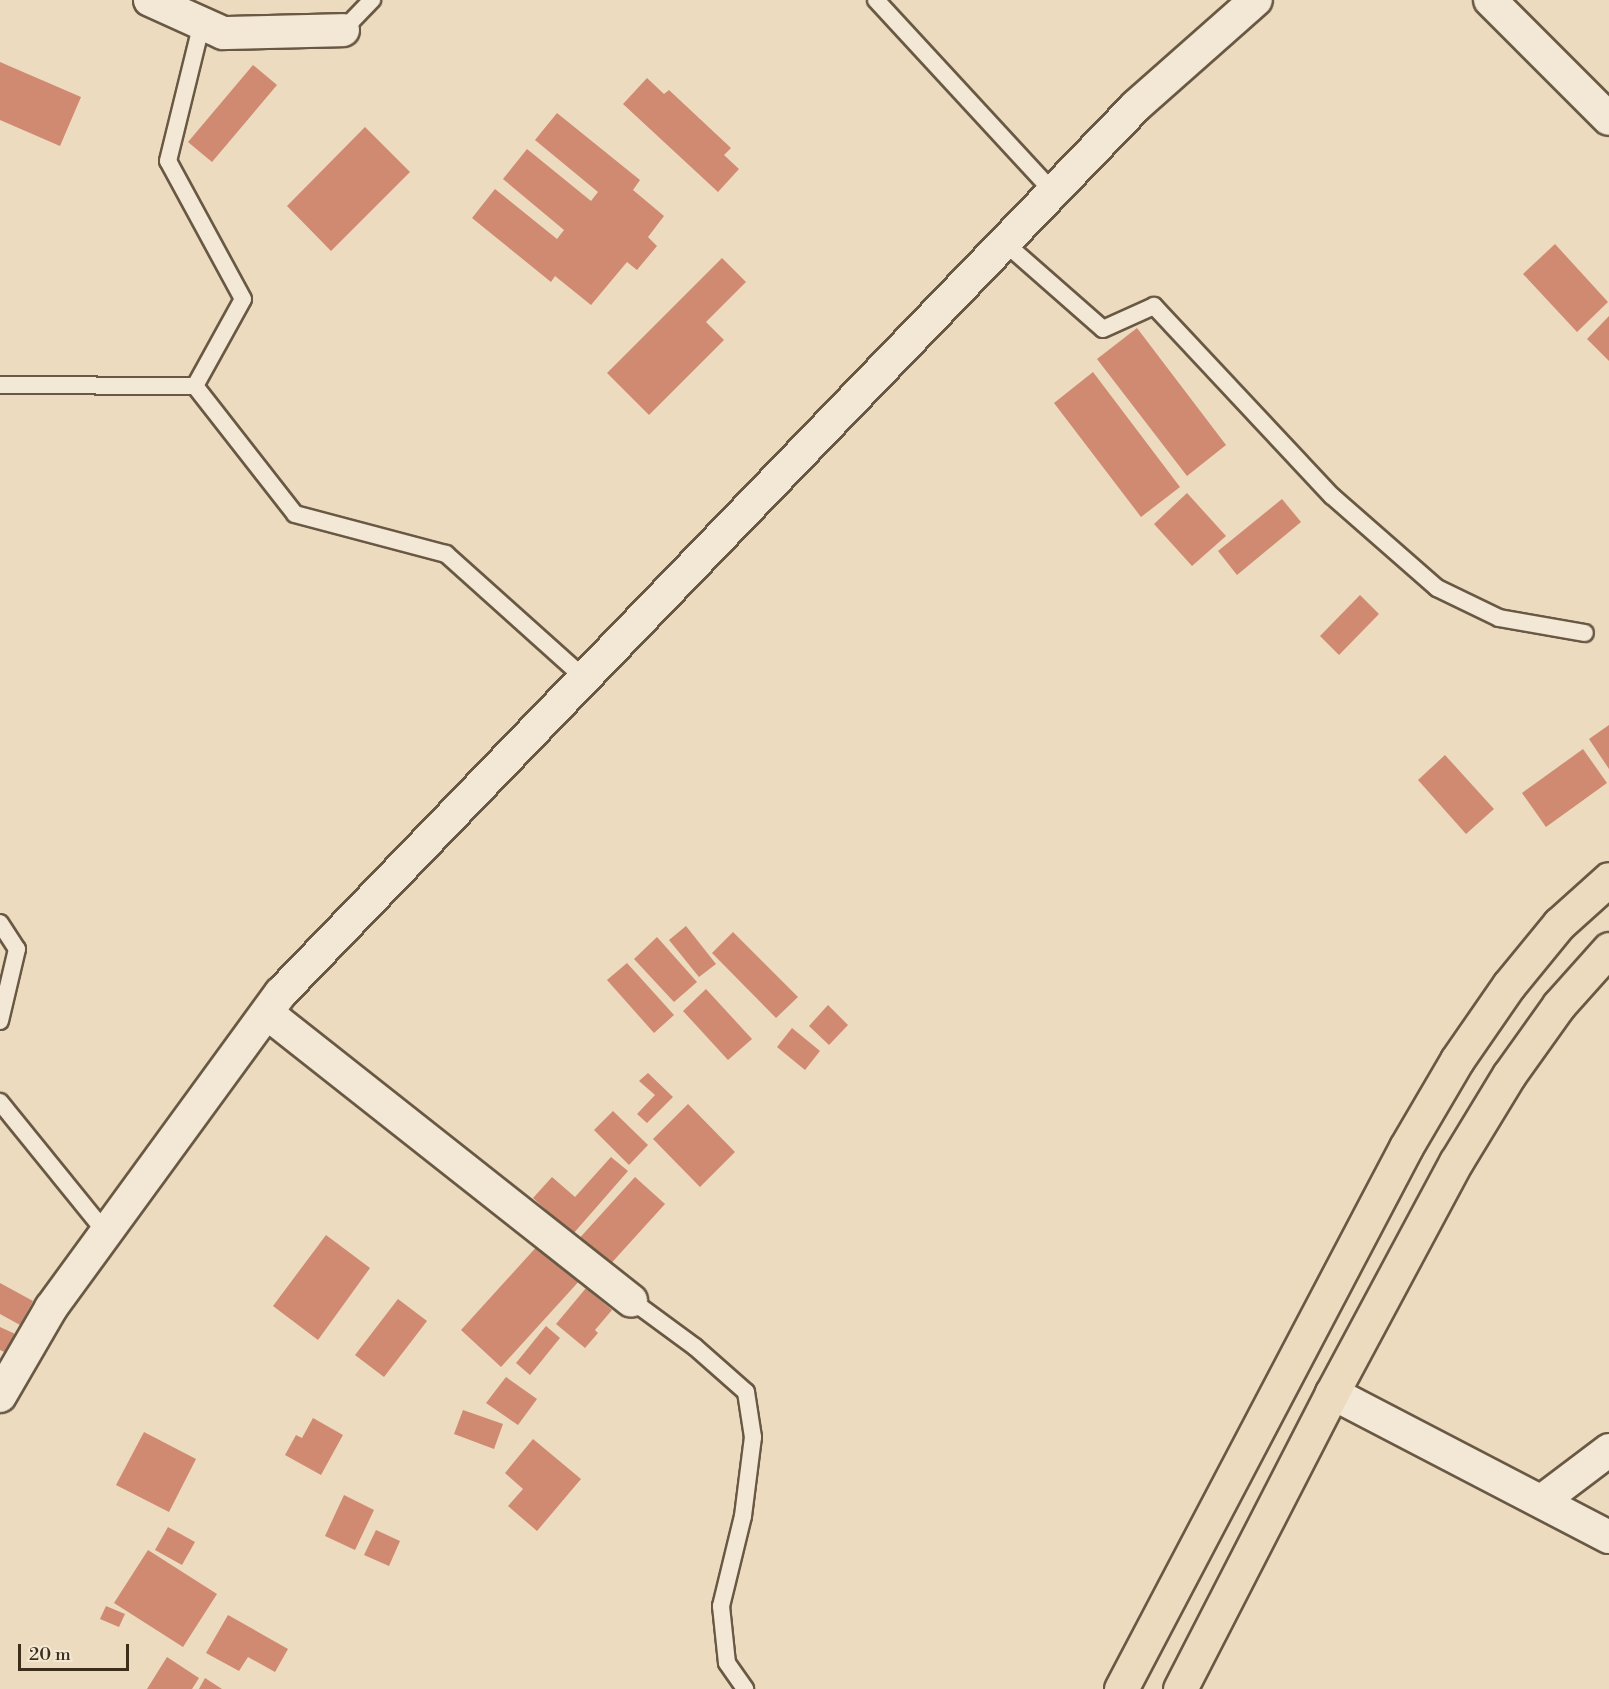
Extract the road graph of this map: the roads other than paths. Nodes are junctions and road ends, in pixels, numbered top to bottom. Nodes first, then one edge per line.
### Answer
1 (150, 0) edge
2 (372, 0) edge
3 (875, 0) edge
4 (1256, 0) edge
5 (1490, 0) edge
6 (202, 23) junction
7 (343, 30) joint
8 (1609, 119) edge
9 (1053, 192) junction
10 (1005, 243) junction
11 (0, 385) edge
12 (195, 386) junction
13 (1585, 633) dead end
14 (584, 678) junction
15 (1609, 879) edge
16 (0, 923) edge
17 (1609, 949) edge
18 (267, 1013) junction
19 (0, 1021) edge
20 (0, 1102) edge
21 (106, 1233) junction
22 (632, 1300) joint
23 (1332, 1393) junction
24 (0, 1396) edge
25 (1609, 1450) edge
26 (1543, 1500) junction
27 (1609, 1536) edge
28 (745, 1689) edge
29 (1121, 1689) edge
30 (1180, 1689) edge

1 - 6 street
2 - 7 lane
3 - 9 lane
4 - 9 street
5 - 8 street
6 - 7 street
6 - 12 lane
9 - 10 street
10 - 13 lane
10 - 14 street
11 - 12 lane
12 - 14 lane
14 - 18 street
15 - 29 highway
16 - 19 lane
17 - 23 highway
18 - 21 street
18 - 22 street
20 - 21 lane
21 - 24 street
22 - 28 lane
23 - 26 street
23 - 30 highway
25 - 26 street
26 - 27 street

